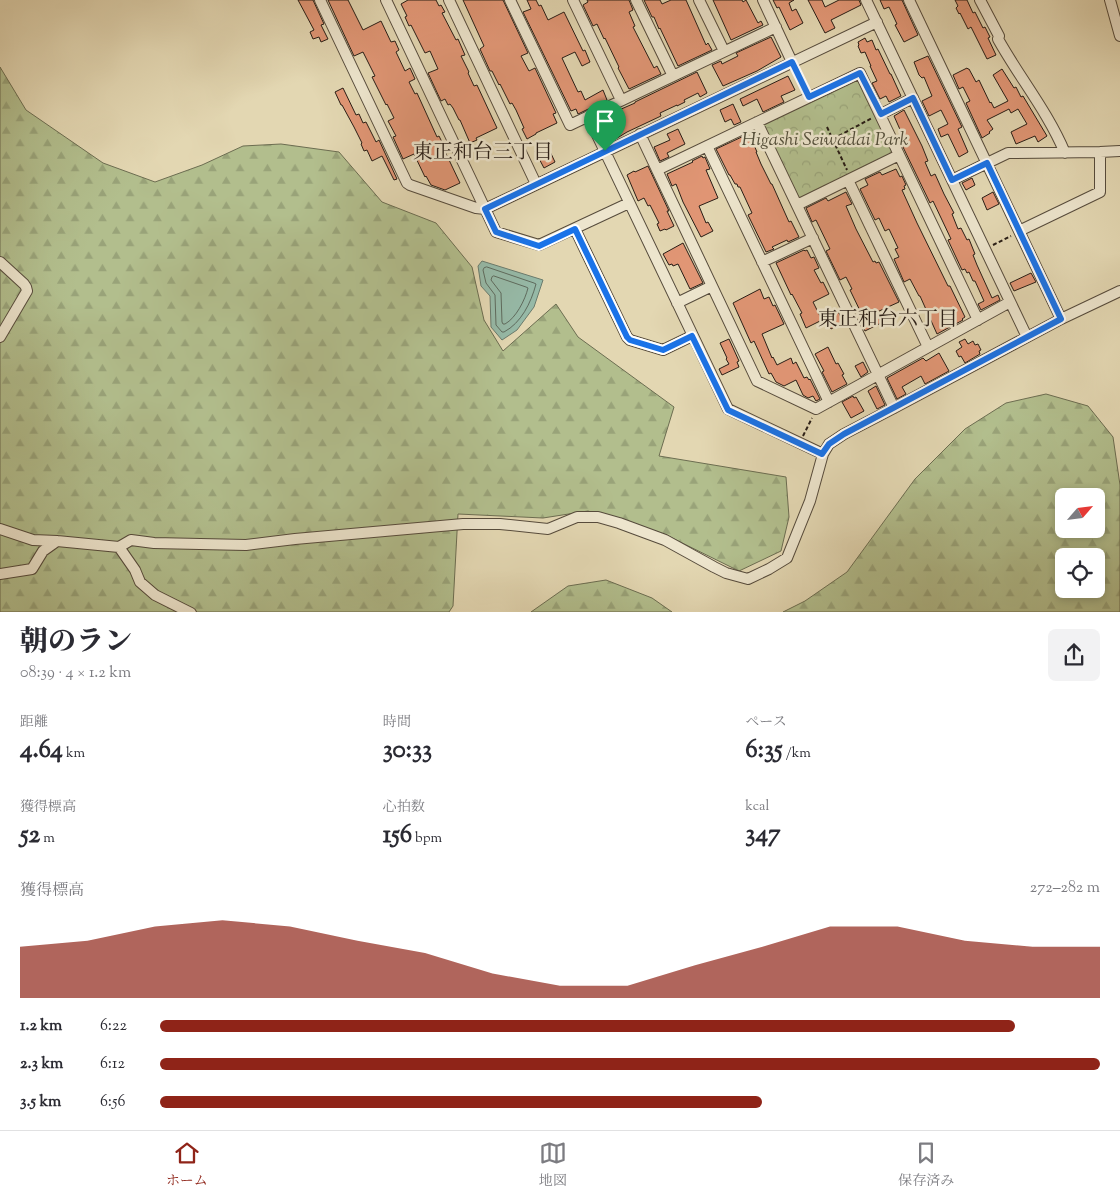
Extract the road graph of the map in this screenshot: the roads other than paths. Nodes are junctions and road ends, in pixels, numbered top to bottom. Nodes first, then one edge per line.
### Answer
1 (320, 0) edge
2 (386, 0) edge
3 (449, 0) edge
4 (510, 0) edge
5 (573, 0) edge
6 (636, 0) edge
7 (699, 0) edge
8 (763, 0) edge
9 (866, 0) edge
10 (909, 0) edge
11 (980, 0) edge
12 (1110, 0) edge
13 (877, 22) junction
14 (776, 27) junction
15 (1120, 36) edge
16 (724, 51) junction
17 (792, 62) junction
18 (673, 76) junction
19 (913, 98) junction
20 (621, 100) junction
21 (588, 116) junction
22 (877, 116) junction
23 (757, 122) junction
24 (640, 134) junction
25 (707, 146) junction
26 (605, 151) junction
27 (1120, 151) edge
28 (1100, 152) junction
29 (1065, 153) junction
30 (899, 156) junction
31 (987, 163) junction
32 (657, 170) junction
33 (848, 177) junction
34 (952, 180) junction
35 (536, 184) junction
36 (629, 203) junction
37 (797, 205) junction
38 (485, 209) junction
39 (575, 229) junction
40 (1020, 232) junction
41 (813, 238) junction
42 (0, 262) edge
43 (762, 262) junction
44 (712, 286) junction
45 (1120, 291) edge
46 (1010, 302) junction
47 (677, 303) junction
48 (1061, 319) junction
49 (978, 320) junction
50 (692, 336) junction
51 (0, 337) edge
52 (1027, 337) junction
53 (928, 347) junction
54 (878, 375) junction
55 (829, 402) junction
56 (894, 408) junction
57 (822, 454) junction
58 (0, 529) edge
59 (57, 541) junction
60 (119, 547) junction
61 (0, 574) edge
62 (191, 612) edge

1 - 38 street
2 - 38 street
3 - 35 street
4 - 21 street
5 - 20 street
6 - 18 street
7 - 16 street
8 - 14 street
9 - 13 street
10 - 31 street
11 - 29 street
12 - 15 street
13 - 17 street
13 - 19 street
14 - 16 street
14 - 17 street
16 - 18 street
17 - 24 street
18 - 20 street
19 - 22 street
19 - 34 street
20 - 21 street
21 - 26 street
22 - 23 street
22 - 30 street
23 - 25 street
23 - 37 street
24 - 26 street
24 - 32 street
25 - 32 street
25 - 43 street
26 - 35 street
26 - 36 street
27 - 28 street
28 - 29 street
28 - 40 street
29 - 31 street
30 - 33 street
30 - 49 street
31 - 34 street
31 - 40 street
32 - 44 street
33 - 37 street
33 - 53 street
34 - 46 street
35 - 38 street
36 - 39 street
36 - 47 street
37 - 41 street
38 - 39 street
39 - 50 street
40 - 48 street
41 - 43 street
41 - 54 street
42 - 51 street
43 - 55 street
44 - 47 street
44 - 55 street
45 - 48 street
46 - 49 street
46 - 52 street
47 - 50 street
48 - 52 street
49 - 53 street
50 - 57 street
52 - 56 street
53 - 54 street
54 - 55 street
54 - 56 street
56 - 57 street
57 - 60 street
58 - 59 street
59 - 60 street
59 - 61 street
60 - 62 street

